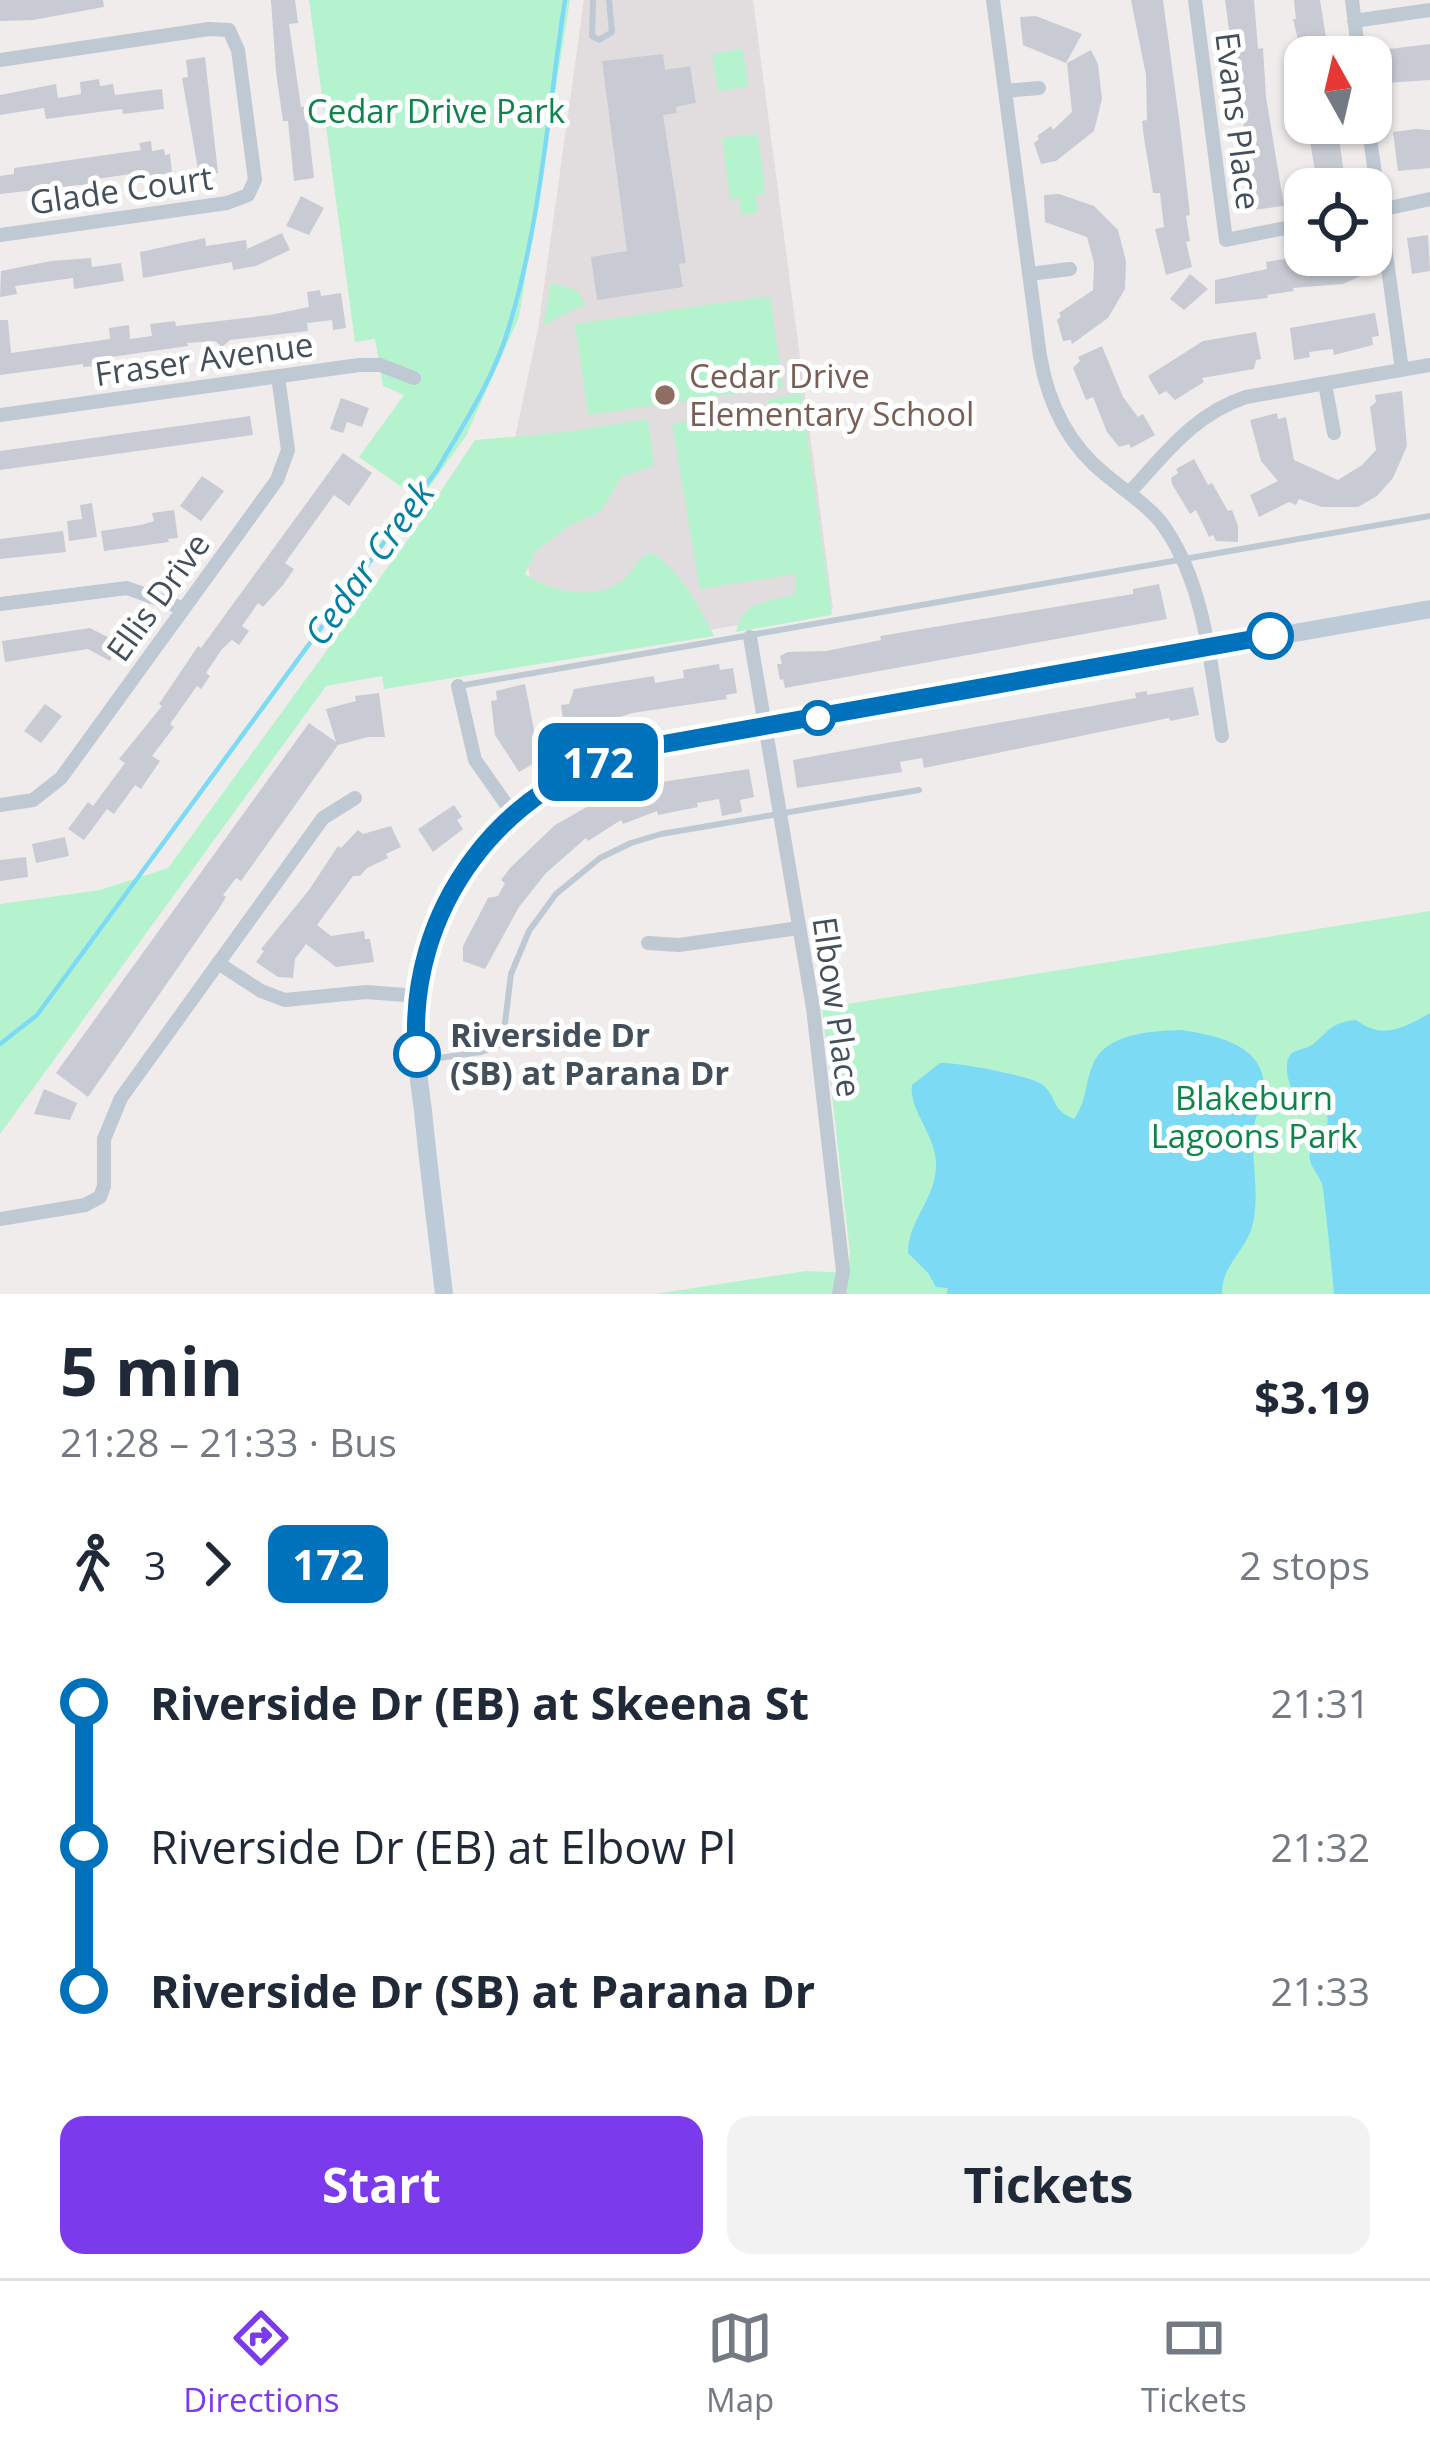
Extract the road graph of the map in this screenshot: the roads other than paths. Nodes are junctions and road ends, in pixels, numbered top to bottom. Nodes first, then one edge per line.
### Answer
1 (593, 0) edge
2 (610, 0) edge
3 (993, 0) edge
4 (1195, 0) edge
5 (1352, 0) edge
6 (1430, 10) edge
7 (1354, 21) junction
8 (1356, 36) edge
9 (0, 59) edge
10 (1039, 88) dead end
11 (1005, 91) junction
12 (1430, 199) edge
13 (1392, 208) edge
14 (1284, 228) edge
15 (0, 235) edge
16 (1070, 269) dead end
17 (1029, 274) junction
18 (1387, 276) edge
19 (1430, 365) edge
20 (1402, 370) junction
21 (278, 376) junction
22 (414, 378) dead end
23 (1325, 384) junction
24 (0, 415) edge
25 (1334, 433) dead end
26 (1129, 493) junction
27 (1430, 516) edge
28 (1181, 558) junction
29 (0, 604) edge
30 (182, 608) junction
31 (1430, 609) edge
32 (750, 637) junction
33 (1207, 646) junction
34 (458, 686) joint
35 (765, 728) junction
36 (1222, 736) dead end
37 (919, 790) dead end
38 (355, 798) dead end
39 (0, 806) edge
40 (781, 813) junction
41 (513, 814) junction
42 (799, 928) junction
43 (648, 943) dead end
44 (218, 963) junction
45 (418, 996) junction
46 (418, 1061) junction
47 (0, 1219) edge
48 (444, 1294) edge
49 (838, 1294) edge

1 - 2 lane
3 - 11 street
4 - 14 street, Evans Place
5 - 7 street
6 - 7 street
7 - 8 street
9 - 15 street, Glade Court
10 - 11 street
11 - 17 street
12 - 13 street
16 - 17 street
17 - 26 street
18 - 20 street
19 - 20 street
20 - 23 street
21 - 22 street, Fraser Avenue
21 - 24 street, Fraser Avenue
21 - 30 street, Ellis Drive
23 - 25 street
23 - 26 street
26 - 28 street
27 - 28 lane
28 - 32 lane
28 - 33 street
29 - 30 street
30 - 39 street, Ellis Drive
31 - 33 street
32 - 34 lane
32 - 35 street, Elbow Place
33 - 35 street
33 - 36 street
34 - 41 street
35 - 40 street, Elbow Place
35 - 41 street
37 - 40 lane
38 - 44 street
40 - 42 street, Elbow Place
40 - 46 lane
41 - 45 street
42 - 43 street
42 - 49 street, Elbow Place
44 - 45 street
44 - 47 street
45 - 46 street
46 - 48 street

